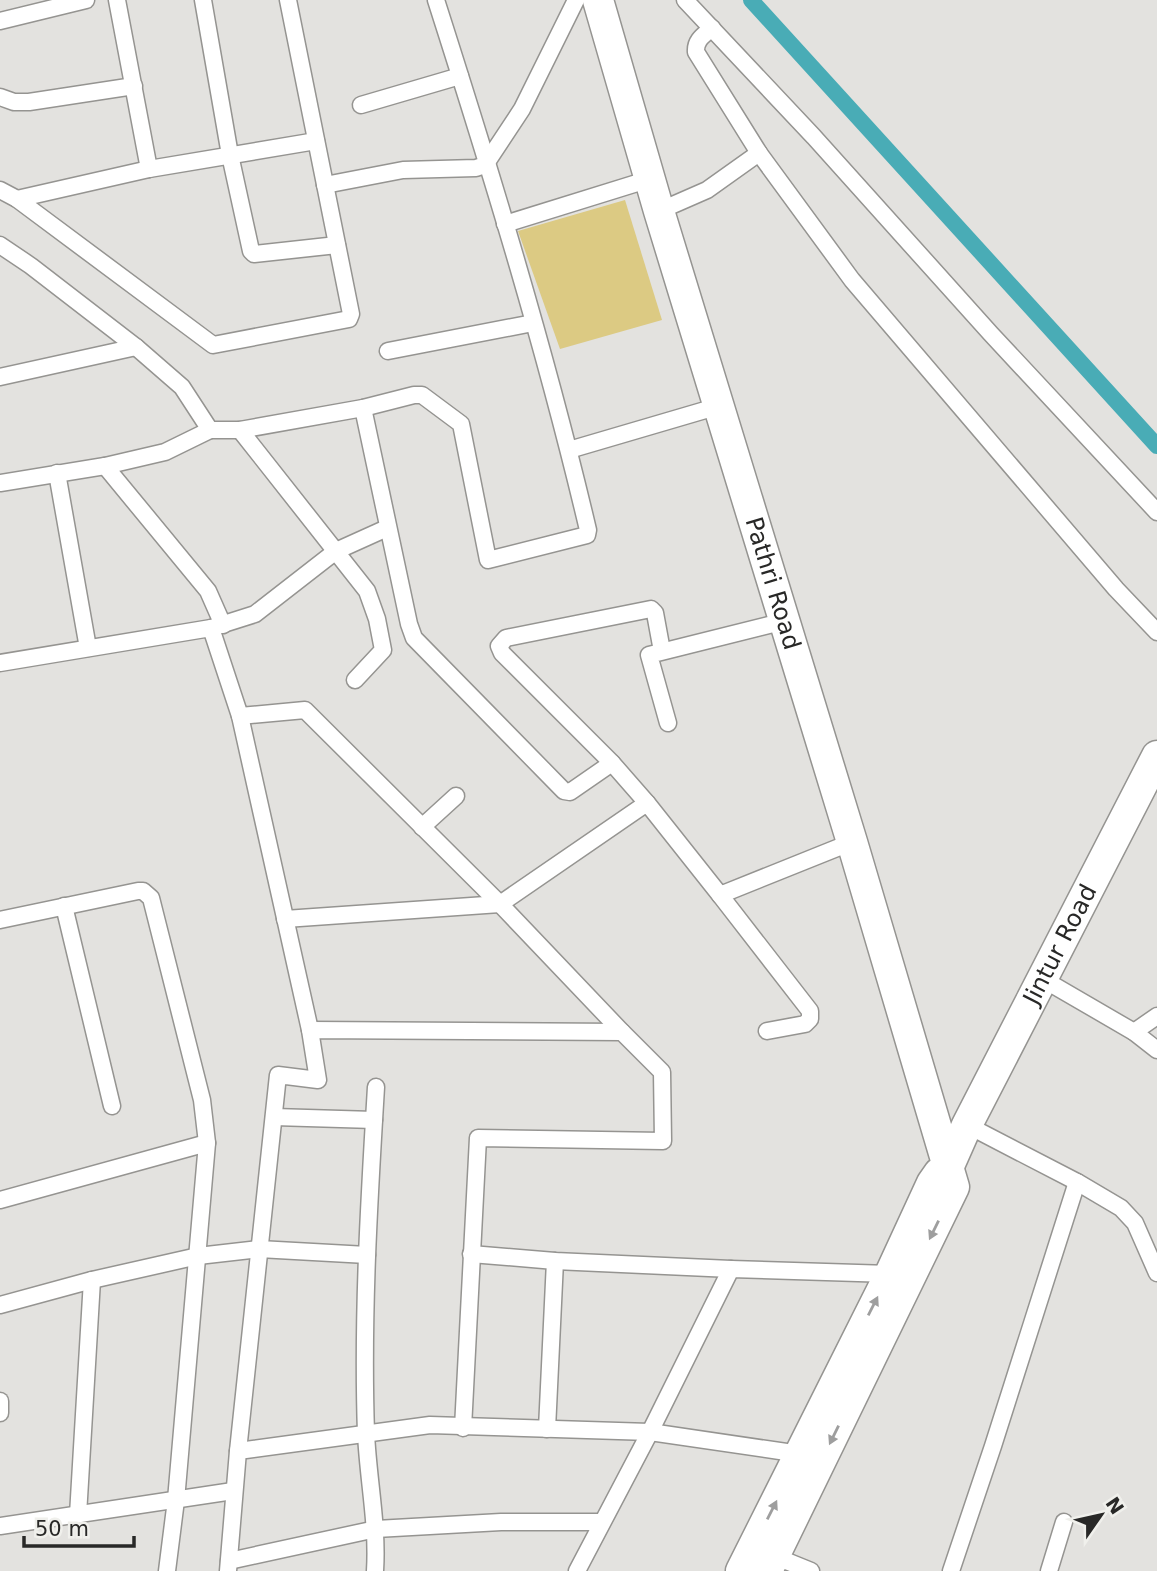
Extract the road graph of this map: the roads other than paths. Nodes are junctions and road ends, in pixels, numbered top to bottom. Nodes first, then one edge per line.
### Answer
1 (86, 0) edge
2 (117, 0) edge
3 (203, 0) edge
4 (288, 0) edge
5 (436, 0) edge
6 (576, 0) edge
7 (598, 0) edge
8 (685, 0) edge
9 (0, 21) edge
10 (712, 28) junction
11 (460, 76) junction
12 (134, 86) junction
13 (0, 97) edge
14 (361, 105) dead end
15 (316, 141) junction
16 (759, 153) junction
17 (230, 155) junction
18 (488, 163) junction
19 (149, 169) junction
20 (650, 179) junction
21 (325, 185) junction
22 (0, 190) edge
23 (17, 199) junction
24 (659, 211) junction
25 (505, 224) junction
26 (0, 245) edge
27 (337, 245) junction
28 (533, 323) junction
29 (136, 347) junction
30 (388, 351) dead end
31 (0, 377) edge
32 (719, 406) junction
33 (363, 408) junction
34 (210, 430) junction
35 (240, 430) junction
36 (569, 450) junction
37 (105, 466) junction
38 (57, 473) junction
39 (0, 483) edge
40 (1157, 512) edge
41 (387, 528) junction
42 (336, 551) junction
43 (785, 621) junction
44 (217, 627) junction
45 (1157, 632) edge
46 (88, 648) junction
47 (662, 651) junction
48 (0, 663) edge
49 (355, 680) dead end
50 (240, 716) junction
51 (668, 723) dead end
52 (1157, 756) edge
53 (612, 763) junction
54 (456, 796) dead end
55 (647, 803) junction
56 (422, 827) junction
57 (852, 842) junction
58 (720, 895) junction
59 (500, 904) junction
60 (64, 906) junction
61 (285, 919) junction
62 (0, 920) edge
63 (1041, 978) junction
64 (1157, 1016) edge
65 (310, 1030) junction
66 (766, 1031) dead end
67 (622, 1032) junction
68 (1134, 1032) junction
69 (1157, 1050) edge
70 (376, 1087) dead end
71 (112, 1106) dead end
72 (274, 1117) junction
73 (374, 1120) junction
74 (965, 1129) junction
75 (207, 1143) junction
76 (948, 1168) junction
77 (1077, 1182) junction
78 (0, 1200) edge
79 (259, 1249) junction
80 (471, 1254) junction
81 (367, 1255) junction
82 (198, 1256) junction
83 (555, 1261) junction
84 (731, 1269) junction
85 (1157, 1273) edge
86 (890, 1274) junction
87 (92, 1280) junction
88 (0, 1305) edge
89 (0, 1401) edge
90 (0, 1413) edge
91 (463, 1427) junction
92 (547, 1429) junction
93 (650, 1432) junction
94 (366, 1434) junction
95 (238, 1451) junction
96 (800, 1454) junction
97 (233, 1491) junction
98 (176, 1500) junction
99 (78, 1515) junction
100 (601, 1522) junction
101 (1064, 1522) dead end
102 (0, 1526) edge
103 (376, 1529) junction
104 (771, 1563) edge
105 (229, 1566) edge
106 (167, 1571) edge
107 (375, 1571) edge
108 (577, 1571) edge
109 (741, 1571) edge
110 (811, 1571) edge
111 (951, 1571) edge
112 (1049, 1571) edge

1 - 9 street
2 - 12 street
3 - 17 street
4 - 15 street
5 - 11 street
6 - 18 street
7 - 20 highway, Pathri Road
8 - 10 street
10 - 16 street
10 - 40 street
11 - 14 street
11 - 18 street
12 - 13 street
12 - 19 street
15 - 17 street
15 - 21 street
16 - 24 street
16 - 45 street
17 - 19 street
17 - 27 street
18 - 21 street
18 - 25 street
19 - 23 street
20 - 24 highway, Pathri Road
20 - 25 street
21 - 27 street
22 - 23 street
23 - 27 street
24 - 32 highway, Pathri Road
25 - 28 street
26 - 29 street
28 - 30 street
28 - 36 street
29 - 31 street
29 - 34 street
32 - 36 street
32 - 43 highway, Pathri Road
33 - 35 street
33 - 36 street
33 - 41 street
34 - 35 street
34 - 37 street
35 - 42 street
37 - 38 street
37 - 44 street
38 - 39 street
38 - 46 street
41 - 42 street
41 - 53 street
42 - 44 street
42 - 49 street
43 - 47 street
43 - 57 highway, Pathri Road
44 - 46 street
44 - 50 street
46 - 48 street
47 - 51 street
47 - 53 street
50 - 56 street
50 - 61 street
52 - 63 highway, Jintur Road
53 - 55 street
54 - 56 street
55 - 58 street
55 - 59 street
56 - 59 street
57 - 58 street
57 - 76 highway, Pathri Road
58 - 66 street
59 - 61 street
59 - 67 street
60 - 62 street
60 - 71 street
60 - 75 street
61 - 65 street
63 - 68 street
63 - 74 highway, Jintur Road
64 - 68 street
65 - 67 street
65 - 72 street
67 - 80 street
68 - 69 street
70 - 73 street
72 - 73 street
72 - 79 street
73 - 81 street
74 - 76 highway, Jintur Road
74 - 77 street
75 - 78 street
75 - 82 street
76 - 86 highway
76 -> 104 highway
77 - 85 street
77 - 111 street
79 - 81 street
79 - 82 street
79 - 95 street
80 - 83 street
80 - 91 street
81 - 94 street
82 - 87 street
82 - 98 street
83 - 84 street
83 - 92 street
84 - 86 street
84 - 93 street
96 -> 86 highway
87 - 88 street
87 - 99 street
89 - 90 street
91 - 92 street
91 - 94 street
92 - 93 street
93 - 96 street
93 - 100 street
94 - 95 street
94 - 103 street
95 - 97 street
109 -> 96 highway
97 - 98 street
97 - 105 street
98 - 99 street
98 - 106 street
99 - 102 street
100 - 103 street
100 - 108 street
101 - 112 street
103 - 105 street
103 - 107 street
104 - 110 street

